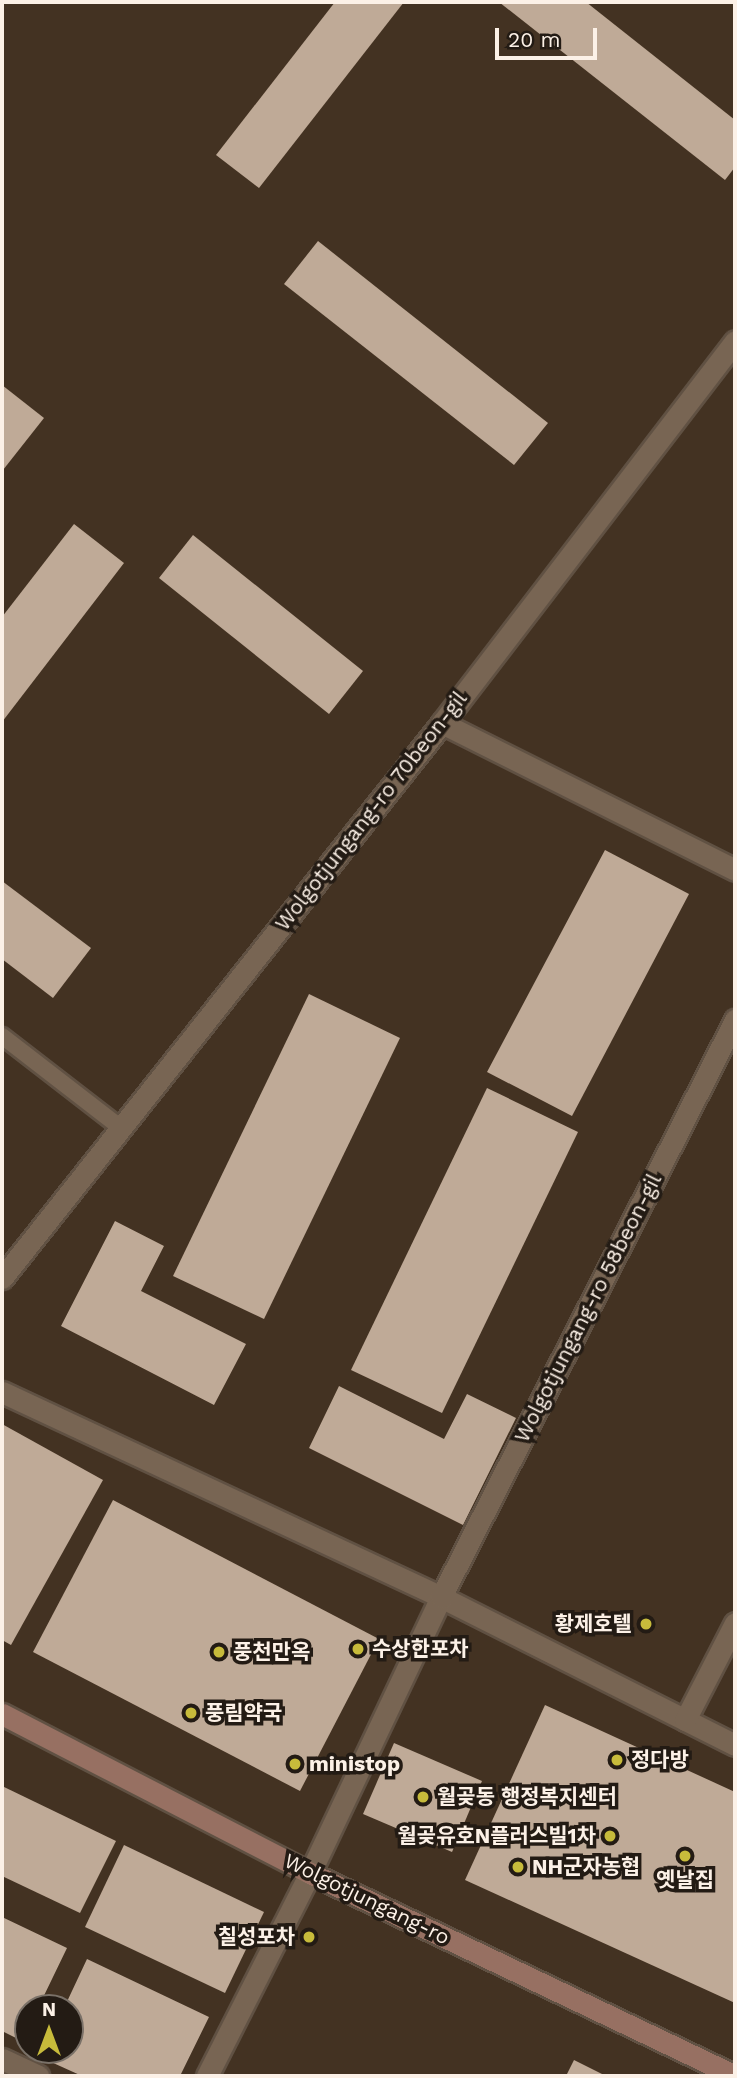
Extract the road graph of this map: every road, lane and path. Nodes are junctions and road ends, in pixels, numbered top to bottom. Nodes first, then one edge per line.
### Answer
1 (735, 341) edge
2 (442, 723) junction
3 (735, 870) edge
4 (735, 1020) edge
5 (2, 1036) edge
6 (121, 1128) junction
7 (2, 1278) edge
8 (2, 1392) edge
9 (441, 1597) junction
10 (735, 1623) edge
11 (2, 1714) edge
12 (685, 1720) junction
13 (735, 1745) edge
14 (310, 1872) junction
15 (2, 2059) edge
16 (37, 2076) edge
17 (207, 2076) edge
18 (735, 2076) edge

1 - 2 street, Wolgotjungang-ro 70beon-gil
2 - 3 street
2 - 6 street, Wolgotjungang-ro 70beon-gil
4 - 9 street, Wolgotjungang-ro 58beon-gil
5 - 6 lane
6 - 7 street, Wolgotjungang-ro 70beon-gil
8 - 9 street
9 - 12 street
9 - 14 street, Wolgotjungang-ro 58beon-gil
10 - 12 street
11 - 14 street, Wolgotjungang-ro
12 - 13 street
14 - 17 street, Wolgotjungang-ro 58beon-gil
14 - 18 street, Wolgotjungang-ro
15 - 16 street

